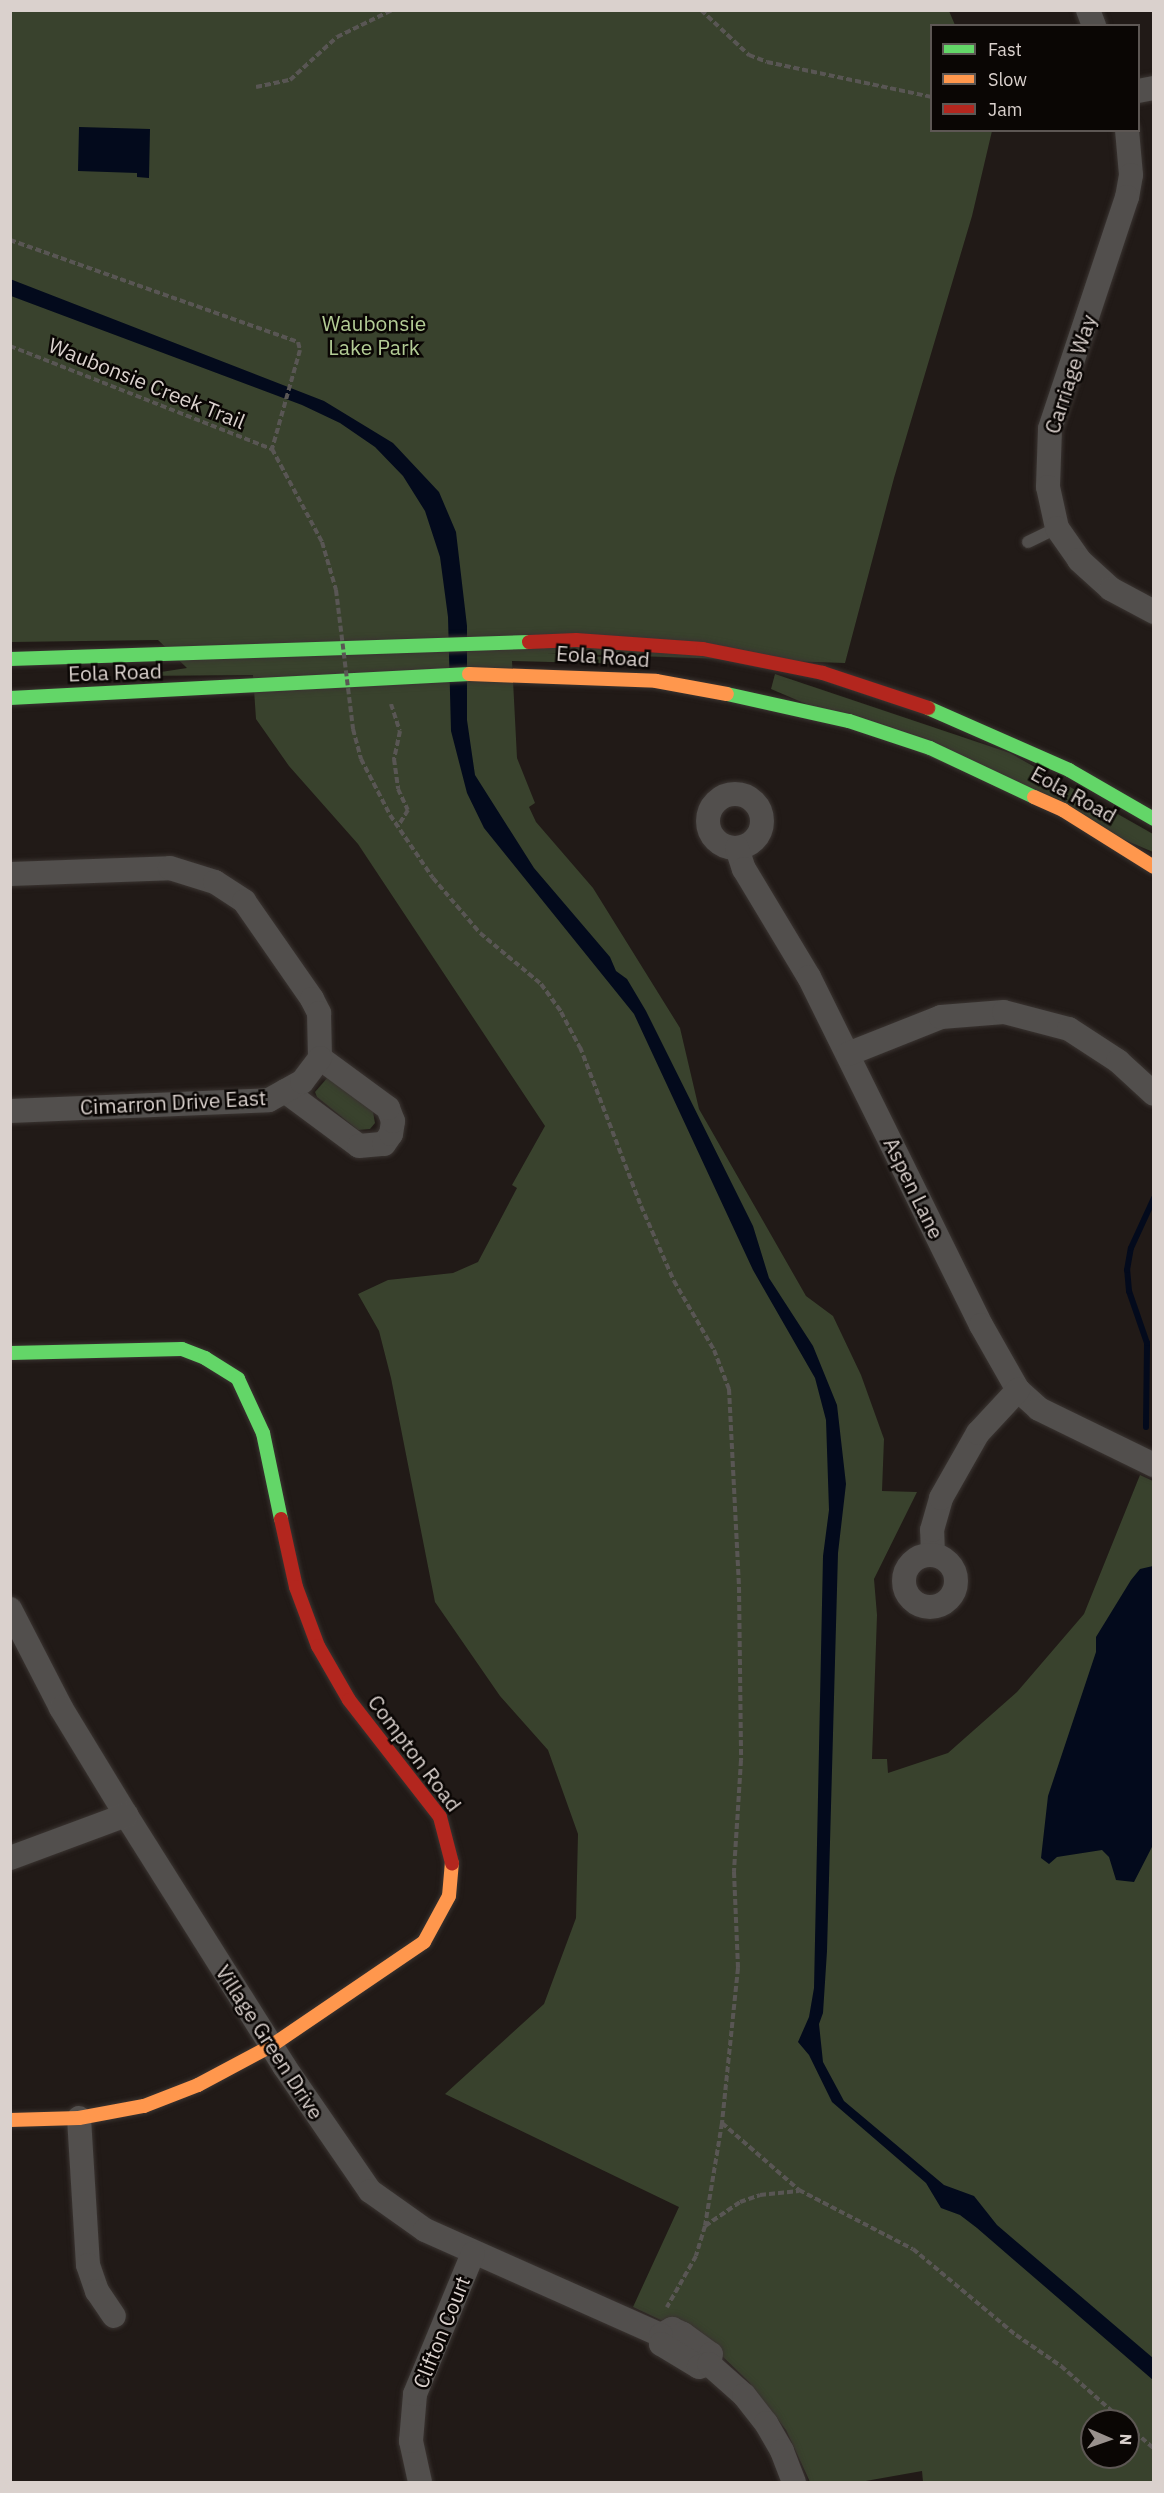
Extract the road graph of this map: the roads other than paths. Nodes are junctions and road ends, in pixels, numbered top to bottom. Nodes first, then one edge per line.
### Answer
1 (1127, 132) edge
2 (1057, 528) junction
3 (1028, 542) dead end
4 (1154, 612) edge
5 (10, 659) edge
6 (10, 698) edge
7 (1154, 819) edge
8 (737, 848) dead end
9 (1154, 867) edge
10 (10, 874) edge
11 (848, 1054) junction
12 (320, 1058) junction
13 (285, 1091) junction
14 (1154, 1094) edge
15 (10, 1111) edge
16 (10, 1353) edge
17 (1018, 1390) junction
18 (1154, 1465) edge
19 (933, 1555) dead end
20 (10, 1609) edge
21 (126, 1815) junction
22 (10, 1858) edge
23 (271, 2046) junction
24 (79, 2118) junction
25 (10, 2120) edge
26 (473, 2253) junction
27 (114, 2316) dead end
28 (420, 2482) edge
29 (794, 2482) edge

1 - 2 street, Carriage Way
2 - 3 lane
2 - 4 street, Carriage Way
5 - 7 main road, Eola Road
6 - 9 main road, Eola Road
8 - 11 street, Aspen Lane
10 - 12 street
11 - 14 street
11 - 17 street, Aspen Lane
12 - 13 street, Cimarron Drive East
12 - 13 street
13 - 15 street, Cimarron Drive East
16 - 23 main road, Compton Road
17 - 18 street, Aspen Lane
17 - 19 street
20 - 21 street, Village Green Drive
21 - 22 street
21 - 23 street, Village Green Drive
23 - 24 main road, Compton Road
23 - 26 street, Village Green Drive
24 - 25 main road, Compton Road
24 - 27 street
26 - 28 street, Clifton Court
26 - 29 street, Village Green Drive

